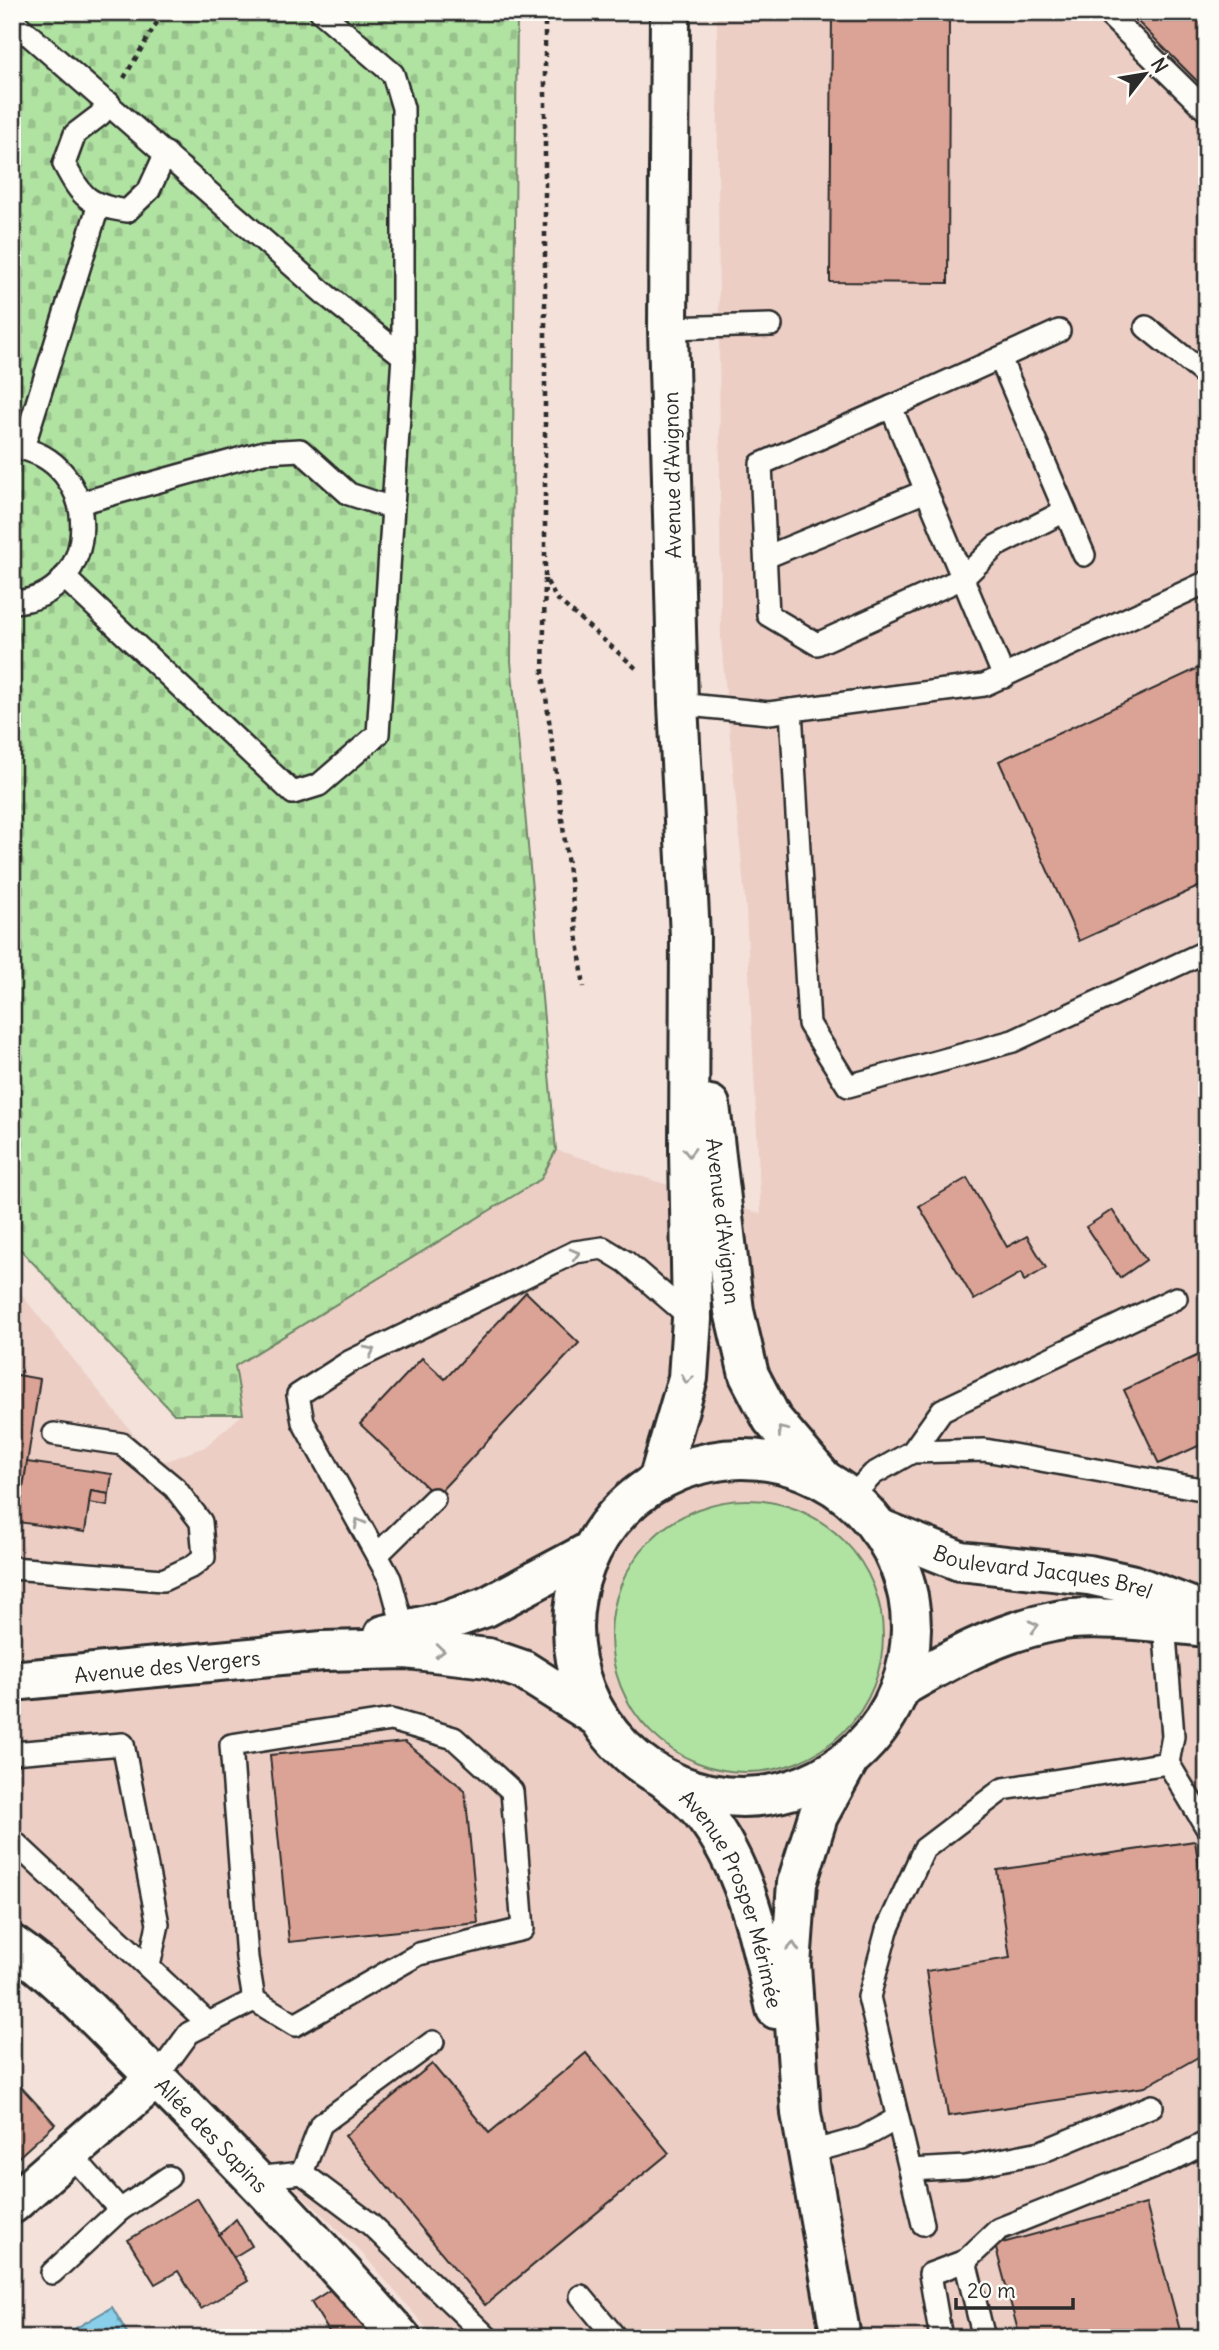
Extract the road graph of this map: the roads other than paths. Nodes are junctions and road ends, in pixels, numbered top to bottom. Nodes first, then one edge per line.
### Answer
1 (321, 12) edge
2 (670, 12) edge
3 (1105, 12) edge
4 (12, 20) edge
5 (109, 103) junction
6 (1207, 111) edge
7 (166, 153) junction
8 (98, 207) junction
9 (771, 325) dead end
10 (1146, 327) dead end
11 (668, 328) junction
12 (1059, 331) dead end
13 (403, 356) junction
14 (1000, 358) junction
15 (1207, 376) edge
16 (891, 407) junction
17 (18, 447) edge
18 (926, 491) junction
19 (80, 503) junction
20 (393, 509) junction
21 (1065, 511) junction
22 (1084, 555) dead end
23 (766, 556) junction
24 (64, 577) junction
25 (963, 578) junction
26 (1207, 582) edge
27 (12, 602) edge
28 (1004, 677) junction
29 (678, 704) junction
30 (791, 710) junction
31 (690, 936) junction
32 (1207, 951) edge
33 (1176, 1298) dead end
34 (692, 1319) junction
35 (54, 1433) dead end
36 (912, 1452) junction
37 (658, 1481) junction
38 (837, 1489) junction
39 (1207, 1490) edge
40 (434, 1499) dead end
41 (878, 1528) junction
42 (591, 1551) junction
43 (377, 1555) junction
44 (12, 1569) edge
45 (1207, 1613) edge
46 (1164, 1623) junction
47 (1207, 1627) edge
48 (404, 1630) junction
49 (323, 1651) junction
50 (12, 1681) edge
51 (900, 1688) junction
52 (598, 1718) junction
53 (12, 1753) edge
54 (849, 1760) junction
55 (1168, 1763) junction
56 (665, 1779) junction
57 (1207, 1828) edge
58 (12, 1840) edge
59 (12, 1945) edge
60 (149, 1966) junction
61 (254, 2000) junction
62 (208, 2023) junction
63 (433, 2042) dead end
64 (156, 2078) junction
65 (1152, 2106) dead end
66 (801, 2113) junction
67 (898, 2118) junction
68 (1207, 2142) edge
69 (70, 2153) junction
70 (807, 2153) junction
71 (910, 2170) junction
72 (302, 2173) junction
73 (169, 2177) dead end
74 (255, 2178) junction
75 (12, 2204) edge
76 (120, 2210) junction
77 (923, 2224) dead end
78 (965, 2261) junction
79 (52, 2273) dead end
80 (581, 2296) dead end
81 (401, 2338) edge
82 (488, 2338) edge
83 (616, 2338) edge
84 (841, 2338) edge
85 (941, 2338) edge
86 (984, 2338) edge

1 - 13 lane
2 - 11 main road, Avenue d'Avignon
3 - 6 lane
4 - 5 lane
5 - 7 lane
5 - 8 lane
7 - 8 lane
7 - 13 lane
8 - 17 lane
9 - 11 lane
10 - 15 lane
11 - 29 main road, Avenue d'Avignon
12 - 14 lane
13 - 20 lane
14 - 16 lane
14 - 21 lane
16 - 18 lane
16 - 23 lane
17 - 19 lane
18 - 23 lane
18 - 25 lane
19 - 20 lane
19 - 24 lane
20 - 24 lane
21 - 22 lane
21 - 25 lane
23 - 25 lane
24 - 27 lane
25 - 28 lane
26 - 28 lane
28 - 30 lane
29 - 30 lane
29 - 31 main road, Avenue d'Avignon
30 - 32 lane
31 -> 34 main road, Avenue d'Avignon
38 -> 31 main road, Avenue d'Avignon
33 - 36 lane
34 -> 37 main road, Avenue d'Avignon
43 -> 34 lane
35 - 44 lane
36 - 38 lane
36 - 39 lane
37 - 38 main road
37 - 42 main road
38 - 41 main road, Avenue d'Avignon
40 - 43 lane
41 - 45 main road, Boulevard Jacques Brel
41 - 51 main road
42 - 48 main road, Avenue des Vergers
42 - 52 main road
43 - 48 lane
46 - 47 main road, Boulevard Jacques Brel
51 -> 46 main road, Boulevard Jacques Brel
46 - 55 lane
48 - 49 main road, Avenue des Vergers
49 - 50 main road, Avenue des Vergers
49 -> 52 main road, Avenue des Vergers
51 - 54 main road
52 - 56 main road
53 - 60 lane
54 - 56 main road
66 -> 54 main road, Avenue Prosper Mérimée
55 - 57 lane
55 - 67 lane
56 - 66 main road, Avenue Prosper Mérimée
58 - 60 lane
59 - 64 main road, Allée des Sapins
60 - 62 lane
61 - 61 lane
61 - 62 lane
62 - 64 lane
63 - 72 lane
64 - 69 main road
64 - 74 main road, Allée des Sapins
65 - 71 lane
66 - 70 main road, Avenue Prosper Mérimée
67 - 70 lane
67 - 71 lane
68 - 78 lane
69 - 75 main road
69 - 76 lane
70 - 84 main road, Avenue Prosper Mérimée
71 - 77 lane
72 - 74 lane
72 - 82 lane
73 - 76 lane
74 - 81 main road, Allée des Sapins
76 - 79 lane
78 - 85 lane
78 - 86 lane
80 - 83 lane

